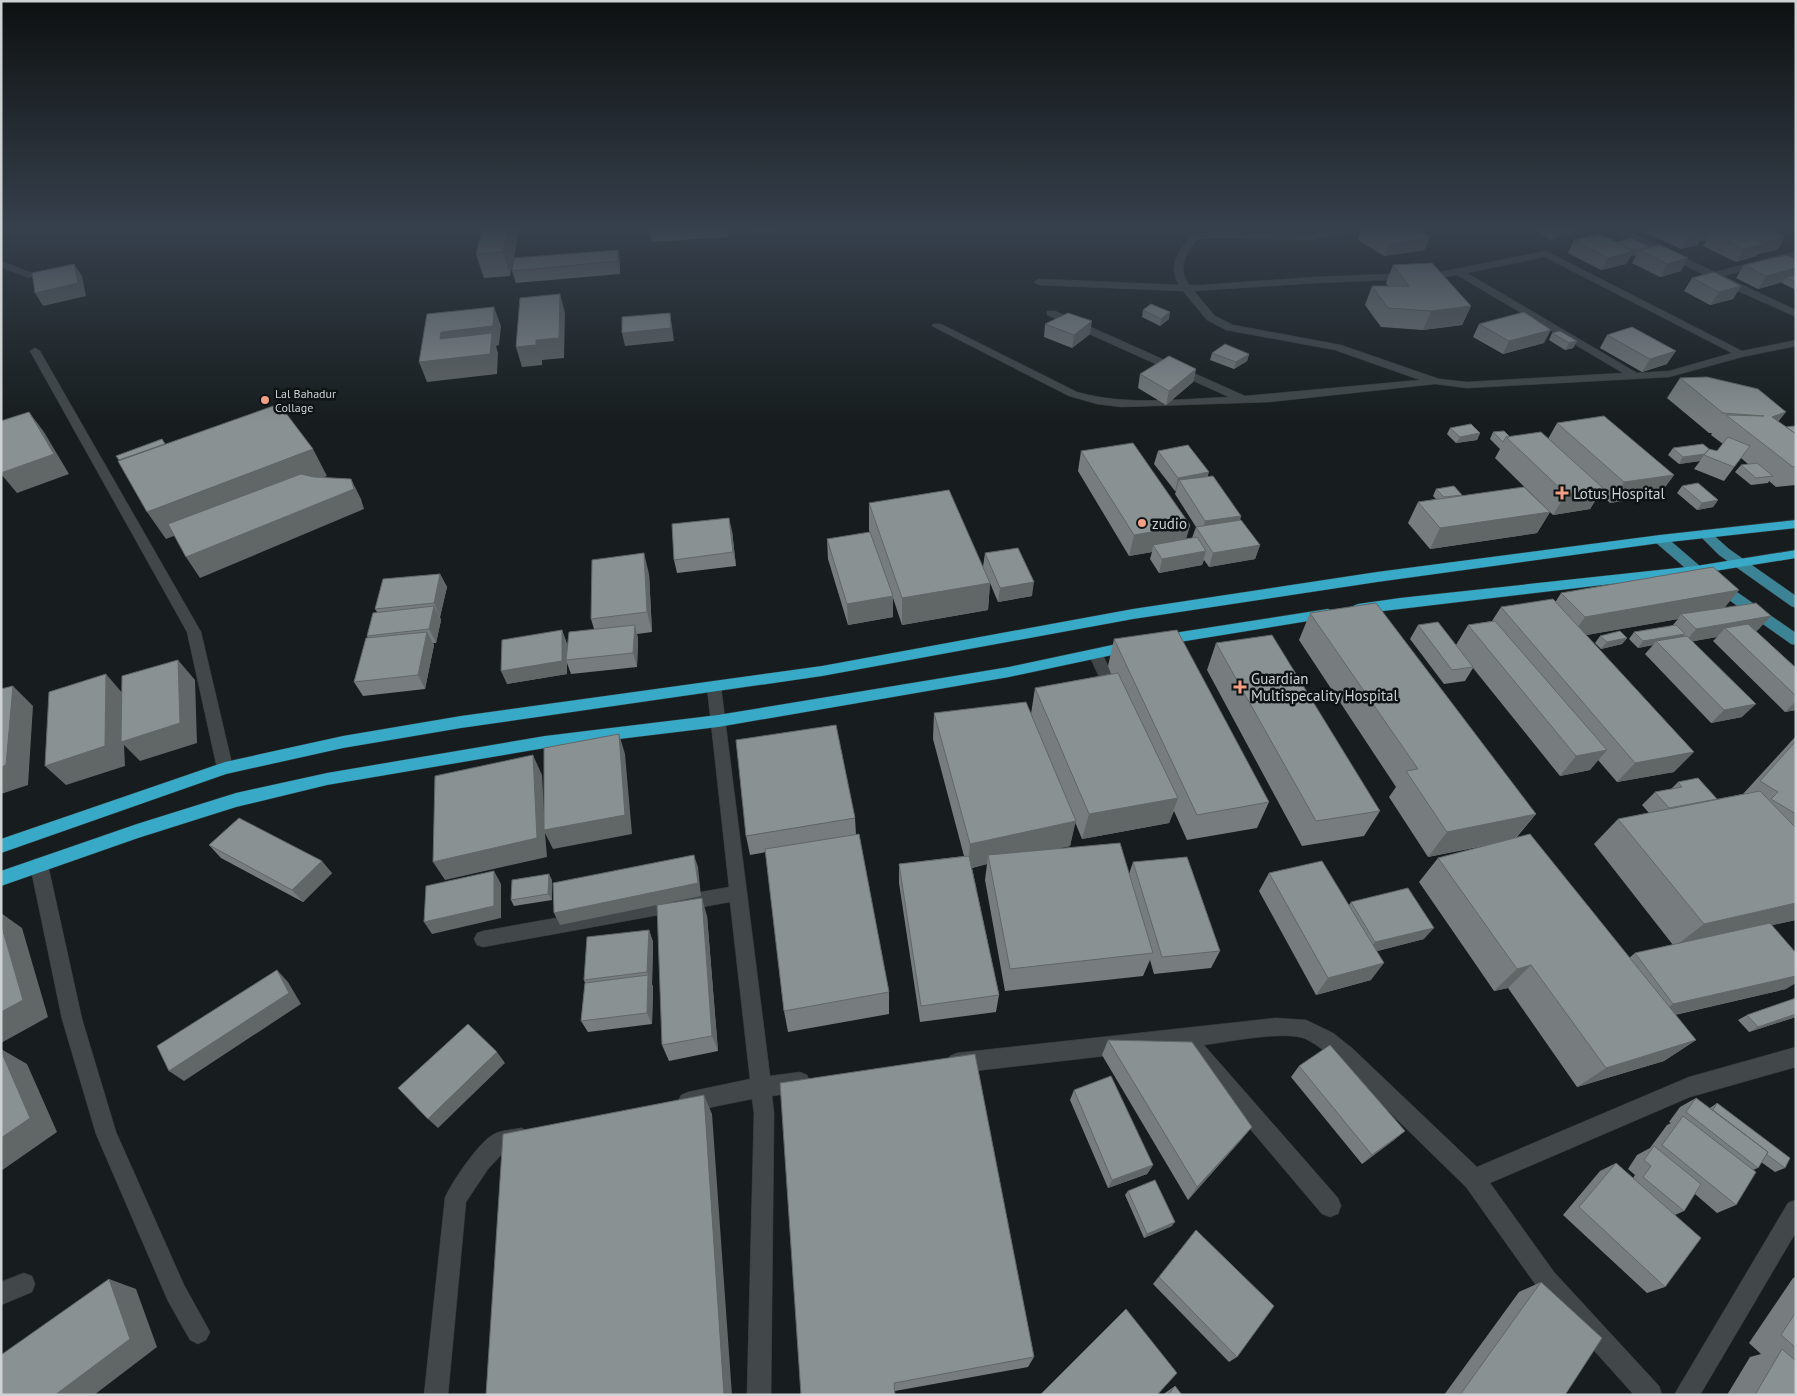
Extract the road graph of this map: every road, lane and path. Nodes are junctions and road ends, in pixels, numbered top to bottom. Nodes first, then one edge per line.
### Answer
1 (1189, 291) edge
2 (1491, 291) edge
3 (1618, 291) edge
4 (1745, 291) edge
5 (1051, 313) dead end
6 (1796, 314) edge
7 (937, 326) dead end
8 (1796, 343) edge
9 (35, 351) dead end
10 (1741, 354) junction
11 (1635, 376) junction
12 (1438, 382) junction
13 (1244, 399) junction
14 (1796, 524) edge
15 (1704, 534) junction
16 (1660, 539) junction
17 (1796, 554) edge
18 (1741, 564) junction
19 (1696, 570) junction
20 (1796, 603) edge
21 (1796, 640) edge
22 (1096, 655) junction
23 (714, 687) junction
24 (1119, 705) edge
25 (718, 721) junction
26 (225, 768) junction
27 (1, 846) edge
28 (39, 865) junction
29 (1, 879) edge
30 (738, 893) junction
31 (483, 939) dead end
32 (1184, 1036) junction
33 (1796, 1057) edge
34 (938, 1066) edge
35 (820, 1080) edge
36 (760, 1087) junction
37 (673, 1105) edge
38 (536, 1134) edge
39 (1474, 1179) junction
40 (1330, 1206) dead end
41 (1796, 1211) edge
42 (24, 1284) dead end
43 (1, 1294) edge
44 (198, 1332) dead end
45 (436, 1395) edge
46 (759, 1395) edge
47 (1650, 1395) edge
48 (1686, 1395) edge

1 - 12 street
2 - 11 street
3 - 10 street
4 - 6 street
5 - 13 street
7 - 13 street
8 - 10 street
9 - 26 street
10 - 11 street
11 - 12 street
12 - 13 street
14 - 15 highway
15 - 16 highway
15 - 18 main road
16 - 19 main road
16 - 23 highway
17 - 18 highway
18 - 19 highway
18 - 20 main road
19 - 21 main road
19 - 22 highway
22 - 24 street
22 - 25 highway
23 - 25 street
23 - 26 highway
25 - 28 highway
25 - 30 street
26 - 27 highway
28 - 29 highway
28 - 44 street
30 - 31 street
30 - 36 street
32 - 34 street
32 - 39 street
32 - 40 street
33 - 39 street
35 - 36 street
36 - 37 street
36 - 46 street
38 - 45 street
39 - 47 street
41 - 48 street
42 - 43 street

